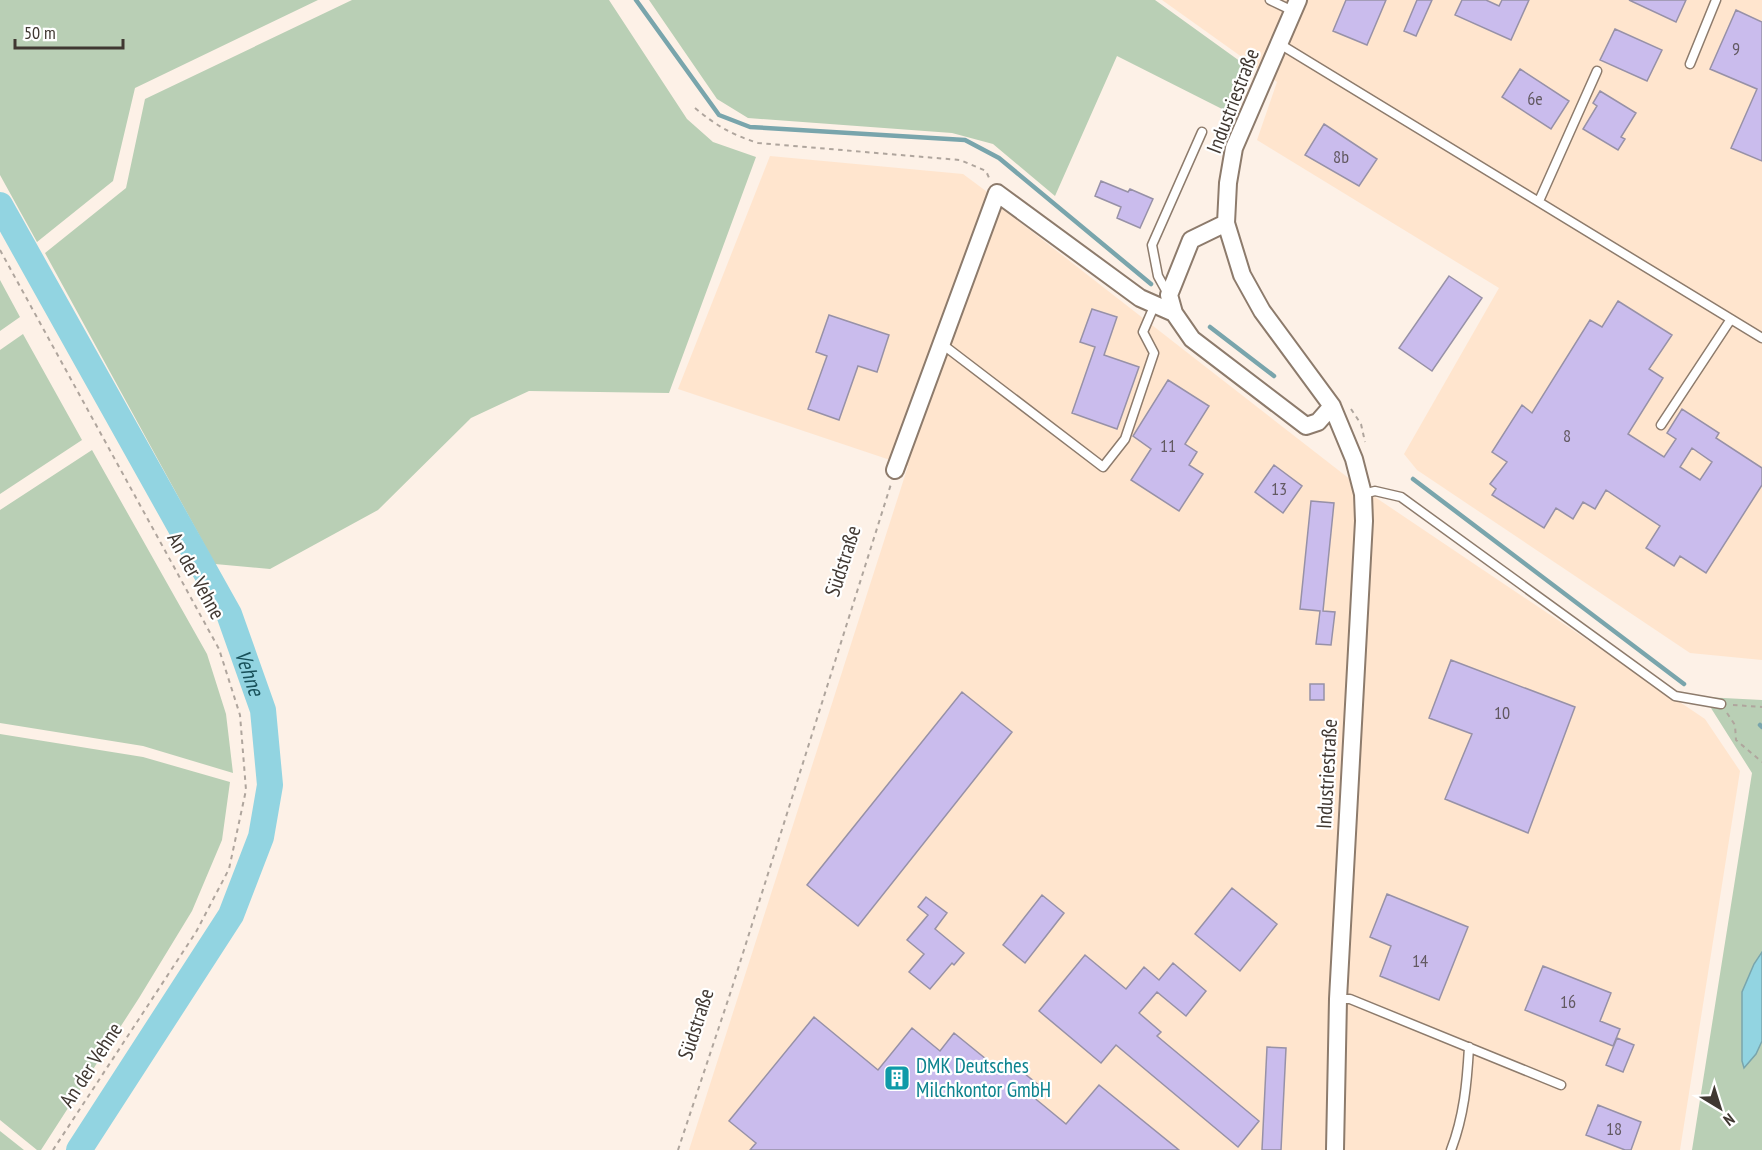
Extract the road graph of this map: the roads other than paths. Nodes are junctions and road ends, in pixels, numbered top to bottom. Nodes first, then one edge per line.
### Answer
1 (1270, 0) edge
2 (1716, 0) edge
3 (1295, 6) edge
4 (1280, 42) junction
5 (1690, 64) dead end
6 (1597, 71) dead end
7 (1202, 132) dead end
8 (1539, 201) junction
9 (1226, 223) junction
10 (1162, 299) junction
11 (1731, 319) junction
12 (1762, 338) edge
13 (942, 344) junction
14 (1332, 406) junction
15 (1660, 425) dead end
16 (896, 470) road end
17 (1363, 495) junction
18 (1721, 704) road end
19 (1338, 999) junction
20 (1469, 1047) junction
21 (1561, 1085) dead end
22 (1335, 1150) edge
23 (1451, 1150) edge

1 - 3 lane
2 - 5 lane
3 - 4 street, Industriestraße
4 - 8 lane
4 - 9 street, Industriestraße
6 - 8 lane
7 - 10 lane
8 - 11 lane
9 - 10 street
9 - 14 street, Industriestraße
10 - 13 street
10 - 13 lane
10 - 14 street
11 - 12 lane
11 - 15 lane
13 - 16 street
14 - 17 street, Industriestraße
17 - 18 lane
17 - 19 street, Industriestraße
19 - 20 lane
19 - 22 street, Industriestraße
20 - 21 lane
20 - 23 lane

